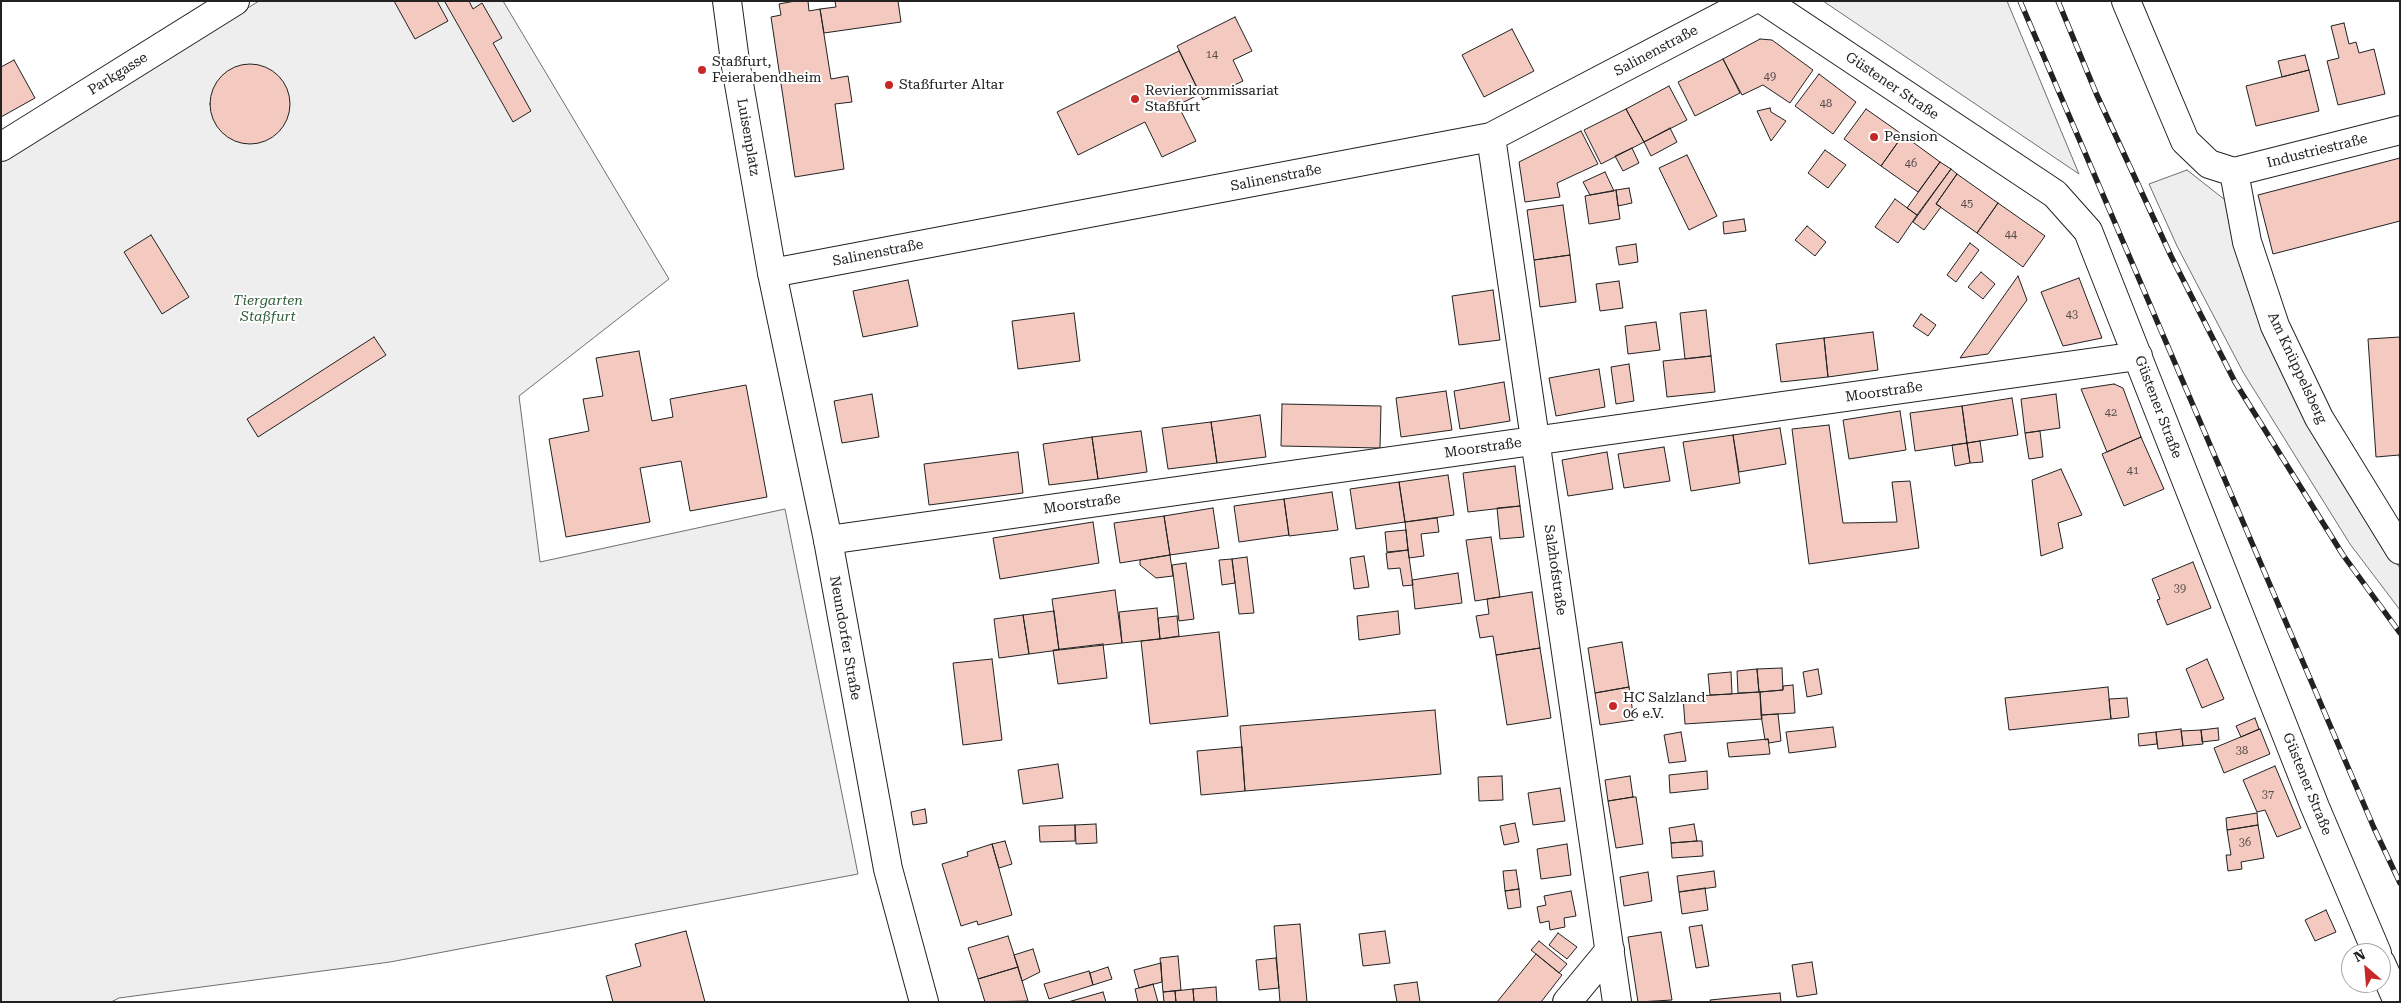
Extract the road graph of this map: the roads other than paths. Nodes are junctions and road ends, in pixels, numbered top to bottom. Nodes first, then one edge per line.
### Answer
1 (235, 1) edge
2 (727, 1) edge
3 (1751, 1) edge
4 (1765, 1) edge
5 (2126, 1) edge
6 (2400, 130) edge
7 (1491, 137) junction
8 (1, 147) edge
9 (2234, 172) junction
10 (772, 272) junction
11 (2138, 356) junction
12 (1536, 440) junction
13 (828, 540) junction
14 (2400, 550) edge
15 (2373, 943) edge
16 (1610, 950) junction
17 (2391, 986) edge
18 (924, 1002) edge
19 (1567, 1002) edge
20 (1617, 1002) edge
21 (2398, 1002) edge

1 - 8 street, Parkgasse
2 - 10 street, Luisenplatz
3 - 7 street, Salinenstraße
4 - 11 street, Güstener Straße
5 - 9 street
6 - 9 street, Industriestraße
7 - 10 street, Salinenstraße
7 - 12 street, Salzhofstraße
9 - 14 street, Am Knüppelsberg
10 - 13 street, Neundorfer Straße
11 - 12 street, Moorstraße
11 - 15 street, Güstener Straße
12 - 13 street, Moorstraße
12 - 16 street, Salzhofstraße
13 - 18 street, Neundorfer Straße
16 - 19 street
16 - 20 street, Salzhofstraße
17 - 21 street

